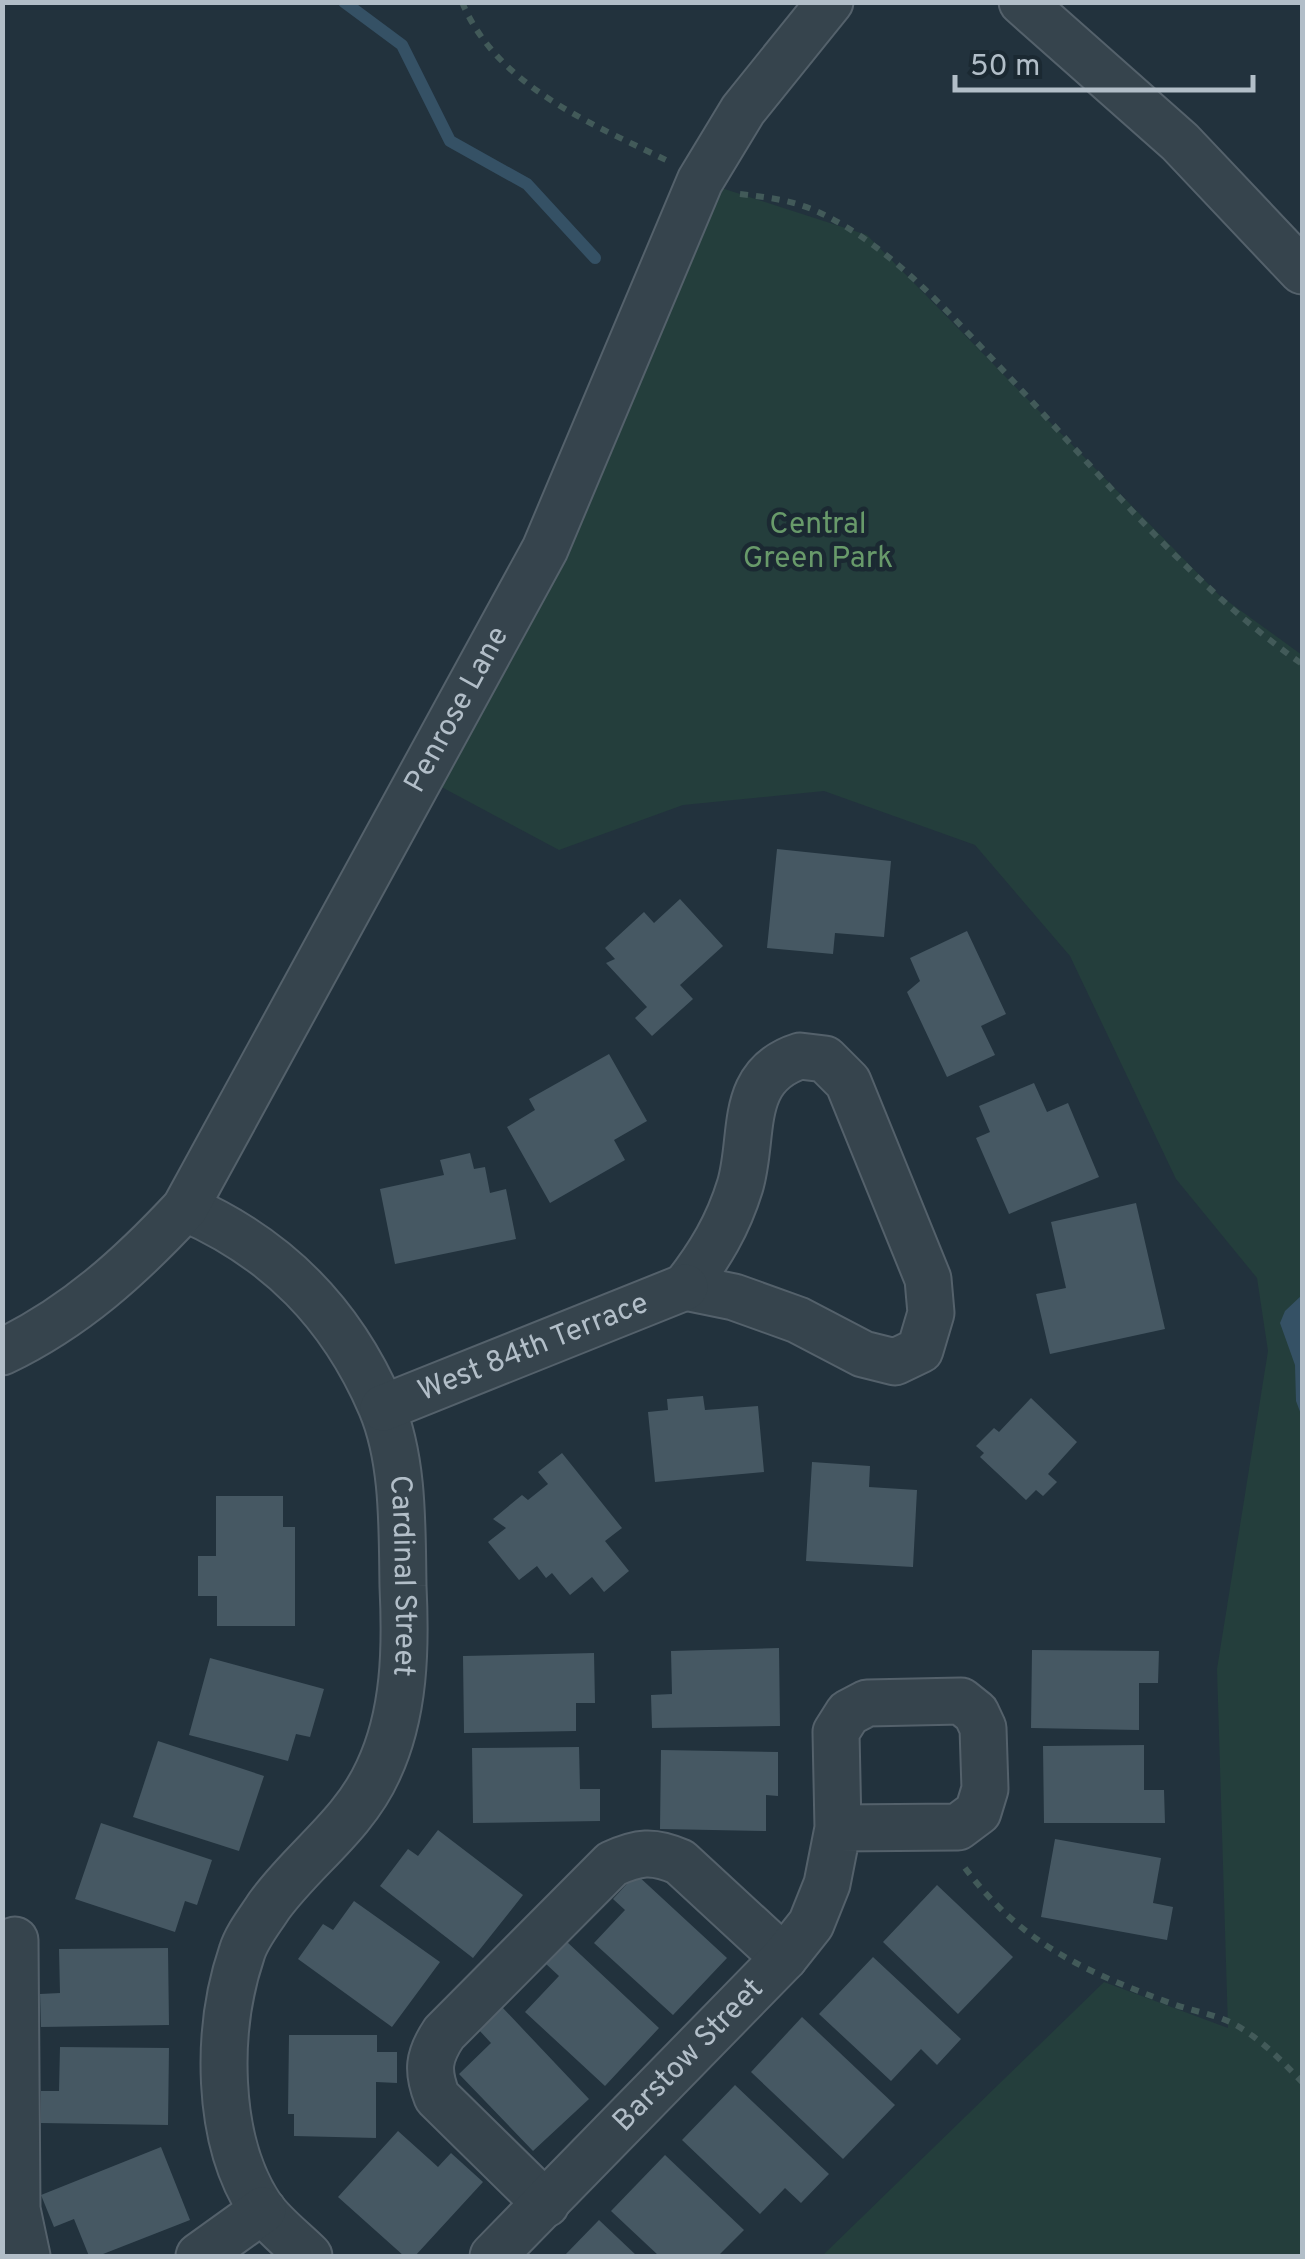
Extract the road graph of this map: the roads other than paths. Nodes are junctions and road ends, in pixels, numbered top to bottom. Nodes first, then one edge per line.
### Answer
1 (830, 2) edge
2 (1022, 2) edge
3 (1302, 271) edge
4 (185, 1208) junction
5 (686, 1287) junction
6 (2, 1352) edge
7 (382, 1408) junction
8 (838, 1828) dead end
9 (15, 1940) dead end
10 (784, 1958) junction
11 (546, 2204) junction
12 (262, 2210) junction
13 (27, 2256) edge
14 (200, 2256) edge
15 (309, 2256) edge
16 (494, 2256) edge

1 - 4 street, Penrose Lane
2 - 3 street
4 - 6 street, Penrose Lane
4 - 7 street, Cardinal Street
5 - 5 street, West 84th Terrace
5 - 7 street, West 84th Terrace
7 - 12 street, Cardinal Street
8 - 10 street, Barstow Street
9 - 13 street
10 - 11 street, Barstow Street
10 - 11 street
11 - 16 street, Barstow Street
12 - 14 street
12 - 15 street, Cardinal Street

